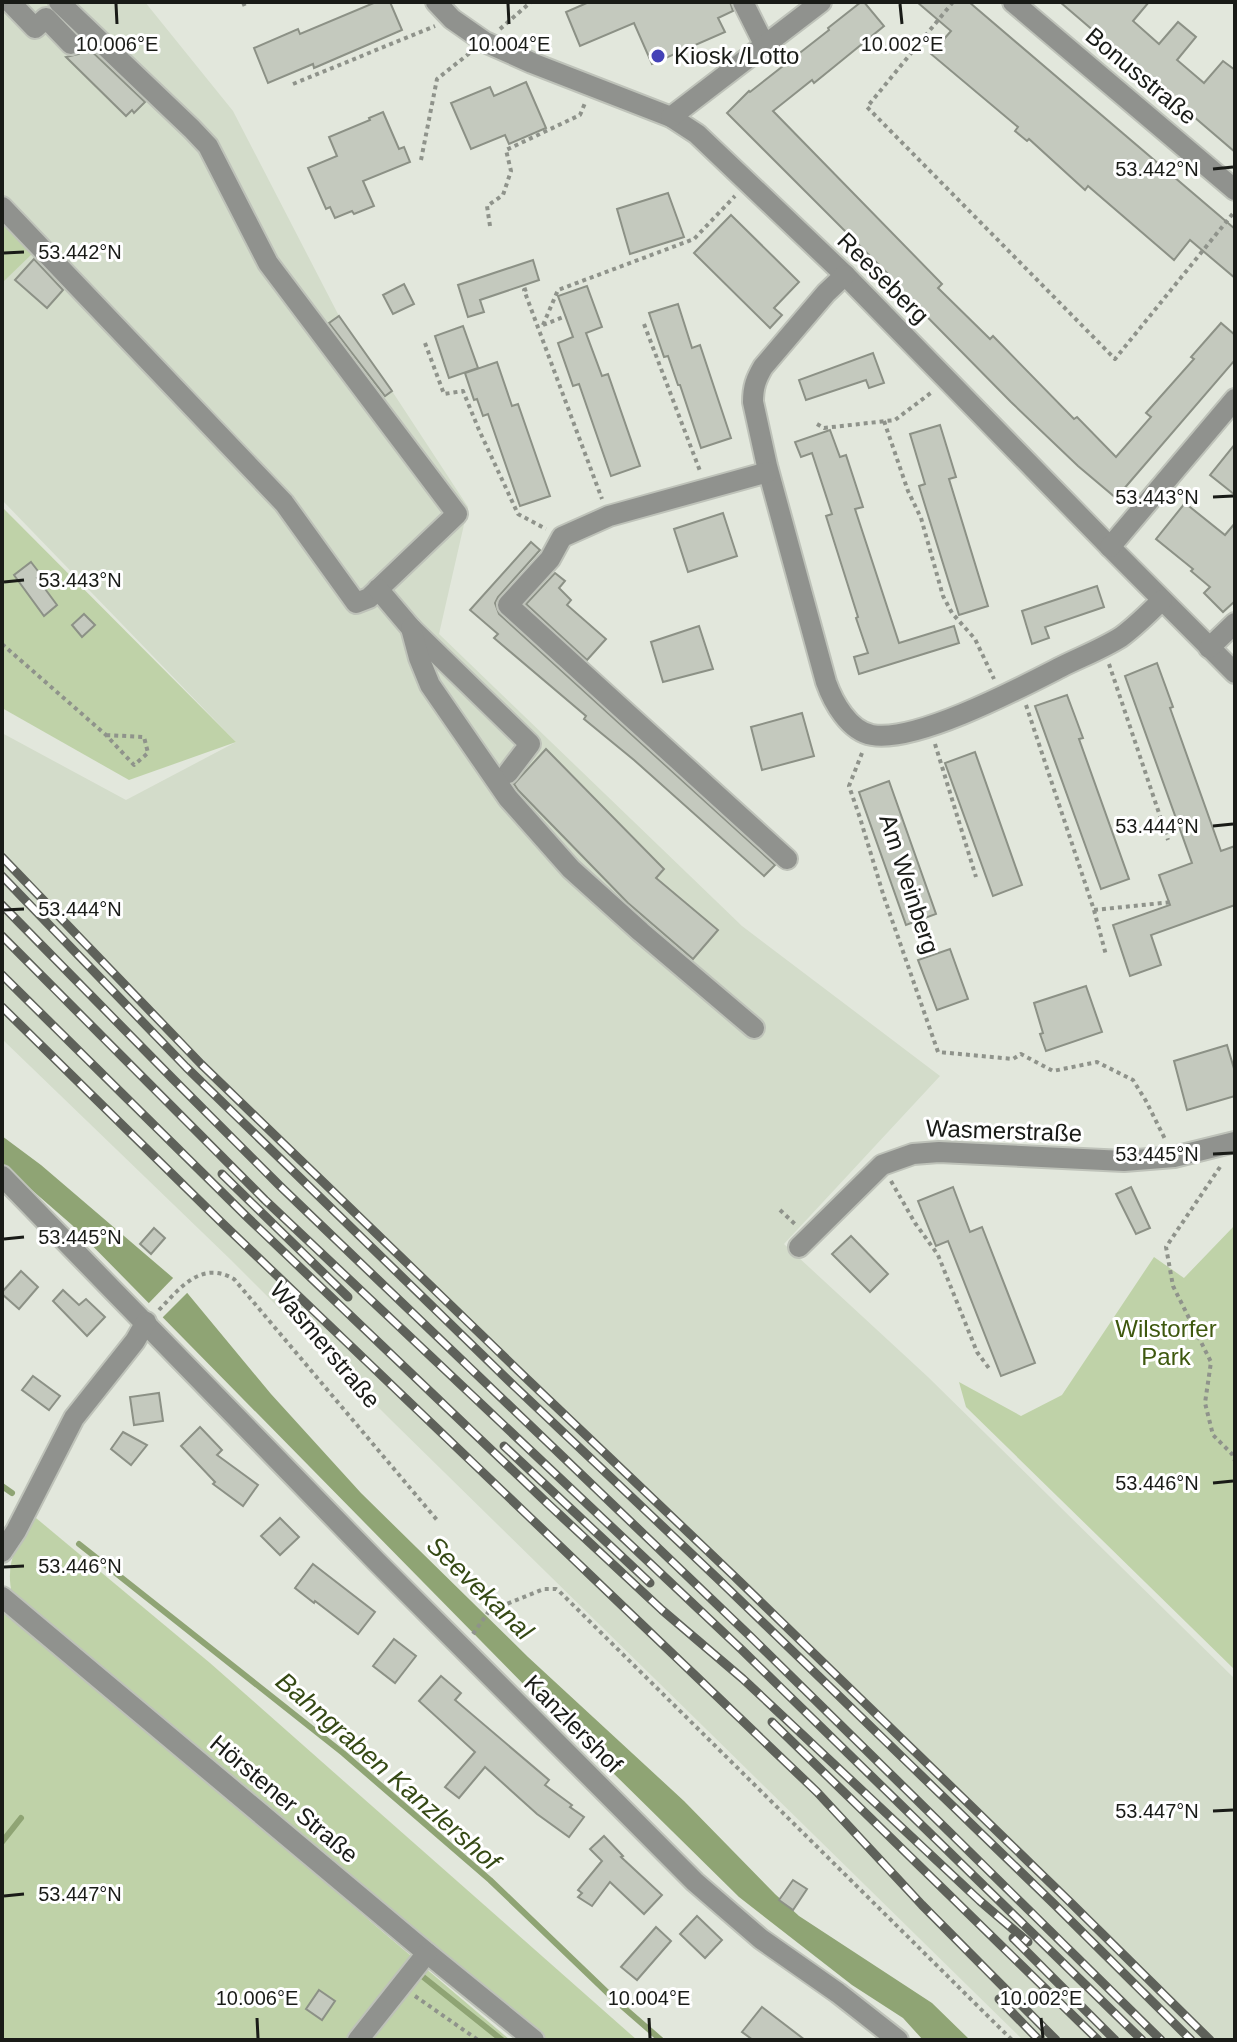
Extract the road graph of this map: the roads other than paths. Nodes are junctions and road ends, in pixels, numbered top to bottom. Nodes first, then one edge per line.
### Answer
1 (10, 2) edge
2 (59, 2) edge
3 (436, 2) edge
4 (743, 2) edge
5 (821, 2) edge
6 (1013, 2) edge
7 (71, 44) dead end
8 (764, 44) junction
9 (671, 117) junction
10 (1235, 190) edge
11 (2, 207) edge
12 (845, 275) junction
13 (1235, 399) edge
14 (768, 472) junction
15 (1110, 547) junction
16 (378, 589) junction
17 (1162, 600) junction
18 (1235, 623) edge
19 (411, 628) junction
20 (1209, 648) junction
21 (1235, 673) edge
22 (508, 773) dead end
23 (787, 859) dead end
24 (754, 1028) dead end
25 (1229, 1144) edge
26 (2, 1176) edge
27 (799, 1238) road end
28 (150, 1318) junction
29 (2, 1552) edge
30 (2, 1597) edge
31 (427, 1953) junction
32 (358, 2040) edge
33 (534, 2040) edge
34 (898, 2040) edge

1 - 7 street
2 - 16 street
3 - 9 street, Reeseberg
4 - 8 street
5 - 8 street
6 - 10 street, Bonusstraße
8 - 9 street
9 - 12 street, Reeseberg
11 - 16 street
12 - 14 street
12 - 15 street, Reeseberg
13 - 15 street
14 - 17 street
14 - 23 street
15 - 17 street, Reeseberg
16 - 19 street
17 - 20 street, Reeseberg
18 - 20 street
19 - 22 street
19 - 24 street
20 - 21 street, Reeseberg
25 - 27 street, Wasmerstraße
26 - 28 street, Kanzlershof
28 - 29 street
28 - 34 street, Kanzlershof
30 - 31 street, Hörstener Straße
31 - 32 street
31 - 33 street, Hörstener Straße

